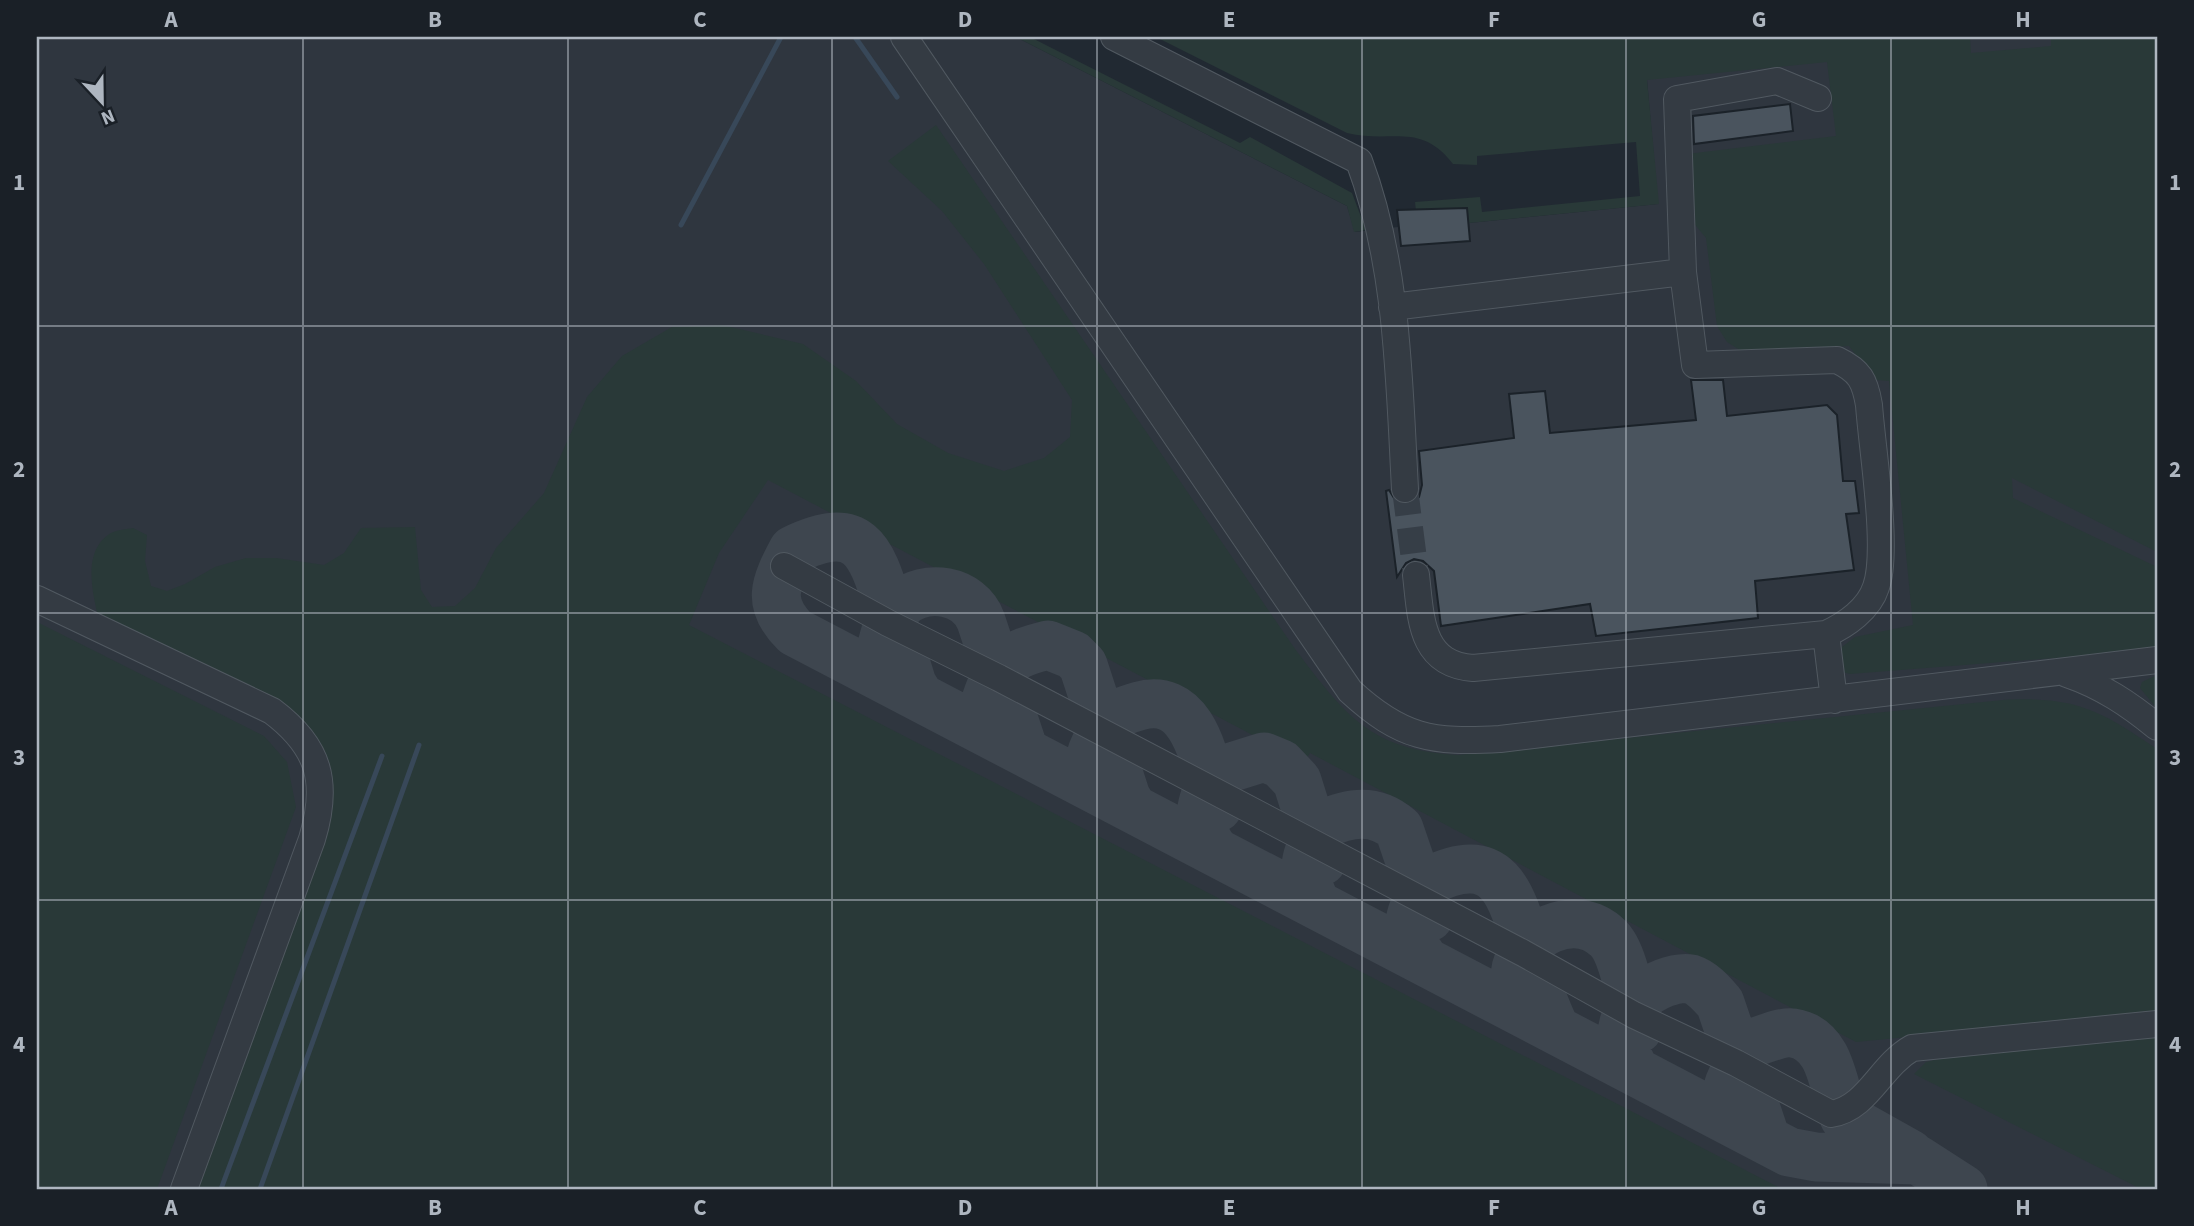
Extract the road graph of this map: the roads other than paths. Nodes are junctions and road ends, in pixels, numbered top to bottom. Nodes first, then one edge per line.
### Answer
1 (904, 37) edge
2 (1114, 37) edge
3 (1818, 98) dead end
4 (1683, 272) junction
5 (1392, 307) junction
6 (1405, 489) tunnel mouth
7 (784, 566) dead end
8 (1416, 575) tunnel mouth
9 (37, 599) edge
10 (1826, 634) junction
11 (2157, 660) edge
12 (2059, 671) junction
13 (1834, 700) junction
14 (2157, 727) edge
15 (2157, 1024) edge
16 (184, 1189) edge

1 - 13 street
2 - 5 street
3 - 4 street
4 - 5 street
4 - 10 street
5 - 6 street
7 - 15 street
8 - 10 street
9 - 16 street
10 - 13 street
11 - 12 street
12 - 13 street
12 - 14 street

